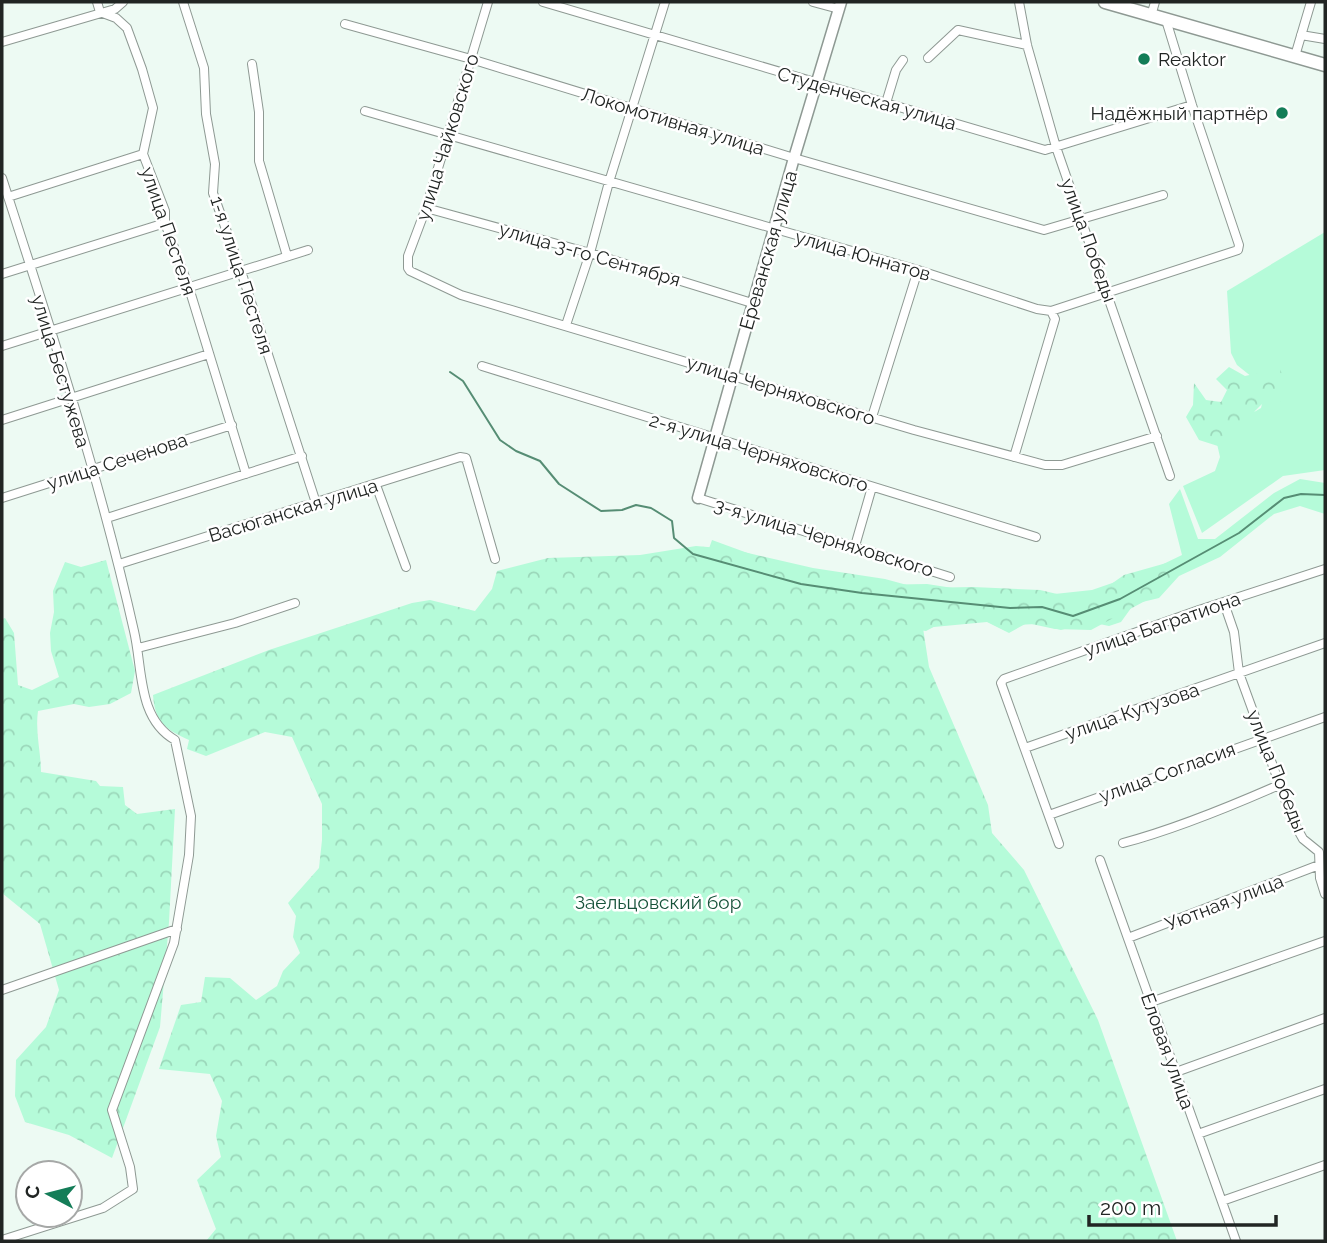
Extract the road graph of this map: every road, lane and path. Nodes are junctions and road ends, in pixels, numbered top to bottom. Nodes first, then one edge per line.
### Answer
1 (97, 2) edge
2 (123, 2) edge
3 (183, 2) edge
4 (488, 2) edge
5 (543, 2) edge
6 (665, 2) edge
7 (813, 2) edge
8 (1019, 2) edge
9 (1105, 2) edge
10 (1155, 2) edge
11 (1311, 2) edge
12 (840, 5) edge
13 (100, 12) junction
14 (1151, 16) junction
15 (1166, 20) junction
16 (345, 24) dead end
17 (655, 35) junction
18 (1301, 35) junction
19 (1325, 39) edge
20 (2, 42) edge
21 (1027, 45) junction
22 (1295, 57) junction
23 (928, 58) dead end
24 (471, 59) junction
25 (903, 60) dead end
26 (252, 64) dead end
27 (1325, 65) edge
28 (816, 84) junction
29 (886, 103) junction
30 (1192, 105) junction
31 (634, 109) junction
32 (365, 111) dead end
33 (448, 134) junction
34 (1056, 147) junction
35 (143, 154) junction
36 (794, 158) junction
37 (2, 178) edge
38 (609, 182) junction
39 (1163, 195) dead end
40 (8, 197) junction
41 (426, 208) junction
42 (1080, 221) junction
43 (165, 223) junction
44 (774, 230) junction
45 (308, 250) dead end
46 (590, 253) junction
47 (287, 257) junction
48 (28, 264) junction
49 (918, 270) junction
50 (241, 271) junction
51 (410, 271) joint
52 (2, 274) edge
53 (189, 288) junction
54 (1108, 292) junction
55 (752, 303) junction
56 (1051, 312) junction
57 (566, 325) junction
58 (50, 331) junction
59 (2, 346) edge
60 (209, 354) junction
61 (482, 366) dead end
62 (733, 375) junction
63 (70, 398) junction
64 (872, 417) junction
65 (2, 420) edge
66 (232, 425) junction
67 (1157, 436) junction
68 (714, 439) junction
69 (302, 456) junction
70 (1014, 457) junction
71 (92, 469) junction
72 (246, 474) junction
73 (1170, 476) dead end
74 (376, 485) junction
75 (872, 487) junction
76 (2, 498) edge
77 (698, 498) joint
78 (316, 503) junction
79 (107, 518) junction
80 (1036, 537) dead end
81 (855, 546) junction
82 (495, 559) dead end
83 (119, 565) junction
84 (405, 567) dead end
85 (1325, 569) edge
86 (950, 577) dead end
87 (295, 603) dead end
88 (1224, 603) junction
89 (1325, 643) edge
90 (138, 648) junction
91 (1239, 673) junction
92 (1325, 717) edge
93 (1262, 738) junction
94 (1025, 748) junction
95 (1279, 785) junction
96 (1049, 815) junction
97 (1123, 843) dead end
98 (1059, 844) dead end
99 (1322, 850) edge
100 (1100, 860) dead end
101 (1319, 865) junction
102 (1325, 894) edge
103 (177, 929) junction
104 (1128, 938) junction
105 (1325, 941) edge
106 (2, 990) edge
107 (1150, 1002) junction
108 (1325, 1018) edge
109 (1175, 1072) junction
110 (1325, 1089) edge
111 (1198, 1134) junction
112 (1325, 1165) edge
113 (1222, 1201) junction
114 (2, 1240) edge
115 (1236, 1241) edge

1 - 13 street
2 - 13 street
3 - 50 street, 1-я улица Пестеля
4 - 24 street, улица Чайковского
5 - 17 street, Студенческая улица
6 - 17 street
7 - 12 street
8 - 21 street, улица Победы
9 - 14 main road
10 - 14 street
11 - 18 street
12 - 28 street, Ереванская улица
13 - 20 street
13 - 35 street, улица Пестеля
14 - 15 main road
15 - 22 main road
15 - 30 street
16 - 24 street, Локомотивная улица
17 - 28 street, Студенческая улица
17 - 31 street
18 - 19 street
18 - 22 street
21 - 23 street
21 - 34 street, улица Победы
22 - 27 main road
24 - 31 street, Локомотивная улица
24 - 33 street, улица Чайковского
25 - 29 street
26 - 47 street
28 - 29 street, Студенческая улица
28 - 36 street, Ереванская улица
29 - 34 street, Студенческая улица
30 - 34 street, Студенческая улица
30 - 54 street
31 - 36 street, Локомотивная улица
31 - 38 street
32 - 33 street, улица Юннатов
33 - 38 street, улица Юннатов
33 - 41 street, улица Чайковского
34 - 42 street, улица Победы
35 - 40 street
35 - 43 street, улица Пестеля
36 - 42 street, Локомотивная улица
36 - 44 street, Ереванская улица
37 - 40 street, улица Бестужева
38 - 44 street, улица Юннатов
38 - 46 street
39 - 42 street, Локомотивная улица
40 - 48 street, улица Бестужева
41 - 46 street, улица 3-го Сентября
41 - 51 street, улица Чайковского
42 - 54 street, улица Победы
43 - 48 street
43 - 53 street, улица Пестеля
44 - 49 street, улица Юннатов
44 - 55 street, Ереванская улица
45 - 47 street
46 - 55 street, улица 3-го Сентября
46 - 57 street
47 - 50 street
48 - 52 street
48 - 58 street, улица Бестужева
49 - 56 street, улица Юннатов
49 - 64 street
50 - 53 street
50 - 69 street, 1-я улица Пестеля
51 - 57 street, улица Черняховского
53 - 58 street
53 - 60 street, улица Пестеля
54 - 56 street
54 - 67 street, улица Победы
55 - 62 street, Ереванская улица
56 - 70 street
57 - 62 street, улица Черняховского
58 - 59 street
58 - 63 street, улица Бестужева
60 - 63 street
60 - 66 street, улица Пестеля
61 - 68 street, 2-я улица Черняховского
62 - 64 street, улица Черняховского
62 - 68 street, Ереванская улица
63 - 65 street
63 - 71 street, улица Бестужева
64 - 70 street, улица Черняховского
66 - 71 street, улица Сеченова
66 - 72 street, улица Пестеля
67 - 70 street, улица Черняховского
67 - 73 street, улица Победы
68 - 75 street, 2-я улица Черняховского
68 - 77 street, Ереванская улица
69 - 72 street
69 - 78 street, 1-я улица Пестеля
71 - 76 street, улица Сеченова
71 - 79 street, улица Бестужева
72 - 79 street
74 - 78 street, Васюганская улица
74 - 82 street, Васюганская улица
74 - 84 street
75 - 80 street, 2-я улица Черняховского
75 - 81 street
77 - 81 street, 3-я улица Черняховского
78 - 83 street, Васюганская улица
79 - 83 street, улица Бестужева
81 - 86 street, 3-я улица Черняховского
83 - 90 street, улица Бестужева
85 - 88 street, улица Багратиона
87 - 90 street
88 - 91 street, улица Победы
88 - 94 street, улица Багратиона
89 - 91 street, улица Кутузова
90 - 103 street, улица Бестужева
91 - 93 street, улица Победы
91 - 94 street, улица Кутузова
92 - 93 street, улица Согласия
93 - 95 street, улица Победы
93 - 96 street, улица Согласия
94 - 96 street
95 - 97 street
95 - 99 street, улица Победы
96 - 98 street
99 - 101 street, улица Победы
100 - 104 street, Еловая улица
101 - 102 street, улица Победы
101 - 104 street, Уютная улица
103 - 106 street
103 - 114 street, улица Бестужева
104 - 107 street, Еловая улица
105 - 107 street
107 - 109 street, Еловая улица
108 - 109 street
109 - 111 street, Еловая улица
110 - 111 street
111 - 113 street, Еловая улица
112 - 113 street
113 - 115 street, Еловая улица

